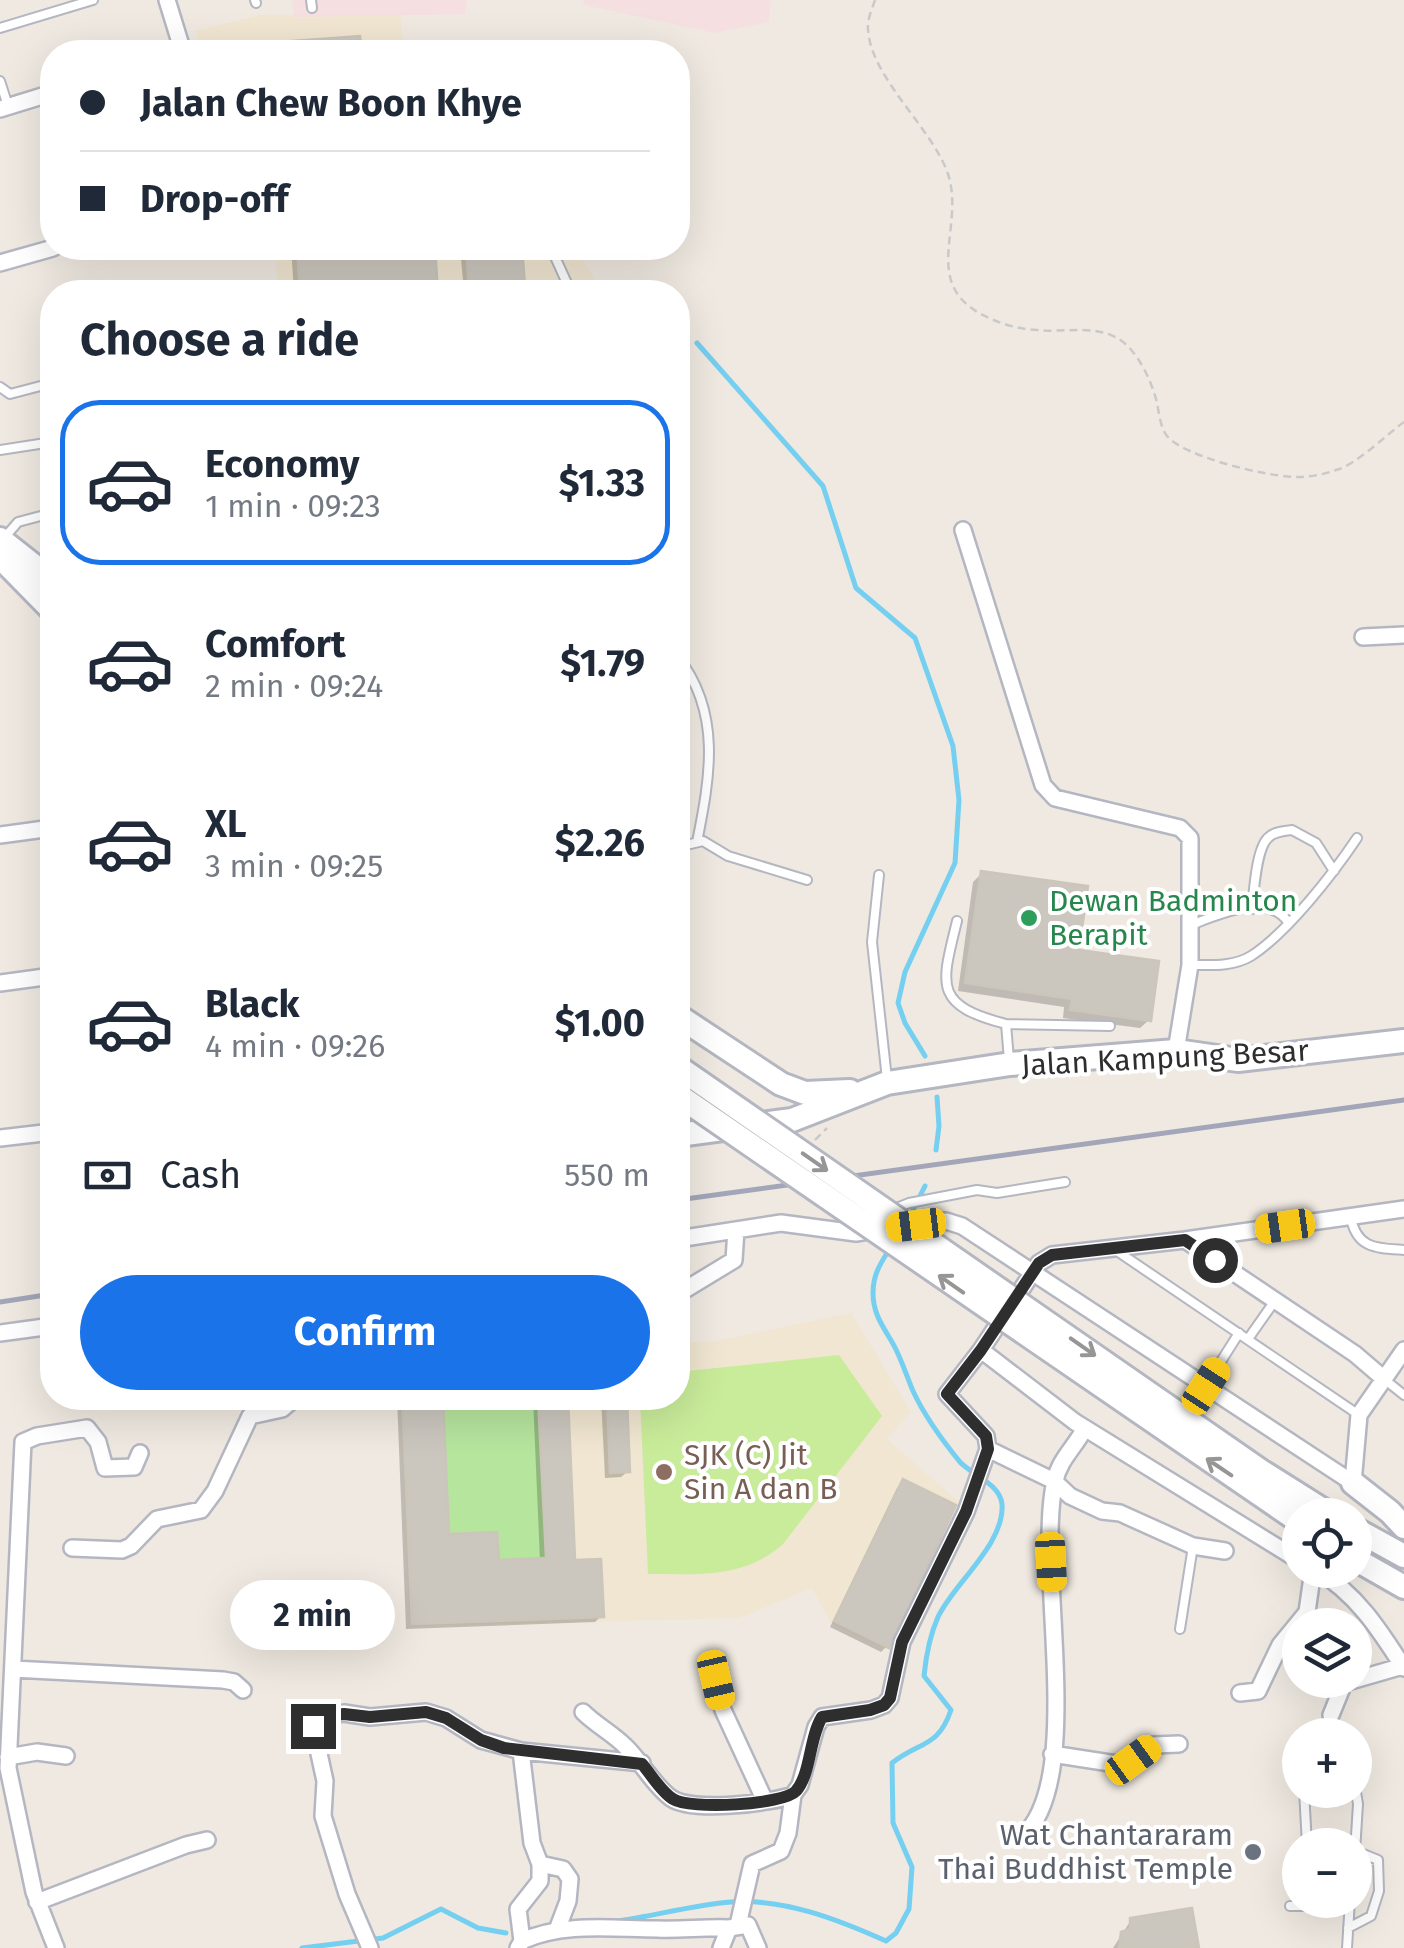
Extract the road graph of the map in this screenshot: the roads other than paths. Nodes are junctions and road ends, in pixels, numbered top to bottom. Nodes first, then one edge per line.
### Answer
1 (93, 0) edge
2 (167, 0) edge
3 (0, 28) edge
4 (179, 40) edge
5 (0, 81) edge
6 (40, 97) edge
7 (4, 108) edge
8 (40, 252) edge
9 (0, 263) edge
10 (0, 387) edge
11 (40, 387) edge
12 (40, 444) edge
13 (0, 450) edge
14 (40, 516) edge
15 (963, 530) dead end
16 (1, 546) edge
17 (40, 572) edge
18 (40, 595) edge
19 (1404, 635) edge
20 (1363, 637) dead end
21 (690, 674) edge
22 (40, 830) edge
23 (0, 835) edge
24 (1356, 838) dead end
25 (697, 842) junction
26 (690, 844) edge
27 (1334, 871) junction
28 (879, 874) dead end
29 (807, 880) dead end
30 (1252, 909) junction
31 (957, 920) dead end
32 (1288, 922) junction
33 (1190, 925) junction
34 (1190, 964) junction
35 (40, 978) edge
36 (0, 983) edge
37 (690, 1024) edge
38 (1006, 1024) junction
39 (1110, 1026) dead end
40 (1404, 1041) edge
41 (1176, 1051) junction
42 (1010, 1064) junction
43 (690, 1075) edge
44 (782, 1084) junction
45 (878, 1086) junction
46 (690, 1103) edge
47 (768, 1124) junction
48 (40, 1133) edge
49 (690, 1134) edge
50 (0, 1138) edge
51 (1065, 1182) dead end
52 (1404, 1209) edge
53 (887, 1212) junction
54 (1351, 1216) junction
55 (736, 1230) junction
56 (690, 1236) edge
57 (1185, 1240) junction
58 (1113, 1249) junction
59 (1404, 1250) edge
60 (1033, 1274) junction
61 (690, 1287) edge
62 (1275, 1300) junction
63 (40, 1328) edge
64 (0, 1333) edge
65 (1239, 1333) junction
66 (1248, 1339) junction
67 (981, 1350) junction
68 (1404, 1350) edge
69 (1383, 1378) junction
70 (1206, 1386) junction
71 (1404, 1395) edge
72 (277, 1410) edge
73 (1358, 1414) junction
74 (1085, 1428) junction
75 (988, 1449) junction
76 (140, 1453) dead end
77 (1054, 1481) junction
78 (1353, 1483) junction
79 (1304, 1498) edge
80 (1282, 1510) edge
81 (1404, 1527) edge
82 (1372, 1538) edge
83 (20, 1545) junction
84 (0, 1546) edge
85 (1193, 1546) junction
86 (72, 1548) dead end
87 (1282, 1550) edge
88 (1225, 1552) dead end
89 (1401, 1554) edge
90 (1372, 1569) edge
91 (1397, 1583) edge
92 (1311, 1588) edge
93 (1340, 1588) edge
94 (1180, 1629) dead end
95 (1404, 1667) edge
96 (8, 1676) edge
97 (716, 1680) dead end
98 (243, 1690) dead end
99 (1240, 1692) dead end
100 (584, 1712) dead end
101 (1331, 1714) dead end
102 (1180, 1744) dead end
103 (521, 1752) junction
104 (1052, 1754) junction
105 (66, 1756) dead end
106 (642, 1764) junction
107 (5, 1765) edge
108 (794, 1795) junction
109 (765, 1801) junction
110 (1011, 1833) dead end
111 (208, 1840) dead end
112 (1372, 1858) edge
113 (540, 1864) junction
114 (37, 1902) junction
115 (1372, 1916) edge
116 (1349, 1918) edge
117 (1368, 1918) edge
118 (736, 1922) junction
119 (1348, 1928) junction
120 (558, 1930) junction
121 (520, 1944) edge
122 (56, 1948) edge
123 (370, 1948) edge
124 (721, 1948) edge
125 (758, 1948) edge
126 (1348, 1948) edge

1 - 3 lane
2 - 4 street
5 - 7 lane
6 - 7 street
8 - 9 street
10 - 11 lane
12 - 13 lane
14 - 16 lane
15 - 33 street
16 - 17 main road
16 - 18 main road
19 - 20 street
21 - 25 lane
22 - 23 street
24 - 27 lane
25 - 26 lane
25 - 29 lane
27 - 30 lane
27 - 32 lane
28 - 45 lane
30 - 32 lane
30 - 33 lane
31 - 38 lane
32 - 34 lane
33 - 34 street
34 - 41 street
35 - 36 street
37 - 44 main road
38 - 39 lane
38 - 42 lane
40 - 41 main road, Jalan Kampung Besar
41 - 42 main road, Jalan Kampung Besar
42 - 45 main road, Jalan Kampung Besar
43 -> 53 main road, bridge
44 - 45 main road
44 - 47 main road
45 - 47 main road
80 -> 46 main road, bridge
47 - 49 main road
48 - 50 street
51 - 53 lane
52 - 54 street
53 -> 79 main road, bridge
54 - 57 street
54 - 59 lane
55 - 56 street
55 - 60 street
55 - 61 street
57 - 58 street
57 - 62 street
58 - 60 street
58 - 65 lane
60 - 67 street
60 - 70 street
62 - 66 lane
62 - 69 street
63 - 64 street
65 - 66 lane
65 - 70 lane
66 - 73 lane
67 - 74 street
67 - 75 street
68 - 69 street
69 - 71 lane
69 - 73 street
70 - 78 street
72 - 86 street
73 - 78 street
74 - 77 street
74 - 87 street
75 - 77 street
75 - 108 street
76 - 83 street
77 - 85 street
77 - 104 street
78 - 81 main road
82 - 89 main road
83 - 84 street
83 - 96 street
85 - 88 street
85 - 94 lane
90 - 91 main road
92 - 99 street
93 - 95 street
95 - 101 street
96 - 98 street
96 - 107 street
97 - 109 street
100 - 106 street
102 - 104 street
103 - 106 street
103 - 113 street
103 - 123 street
104 - 110 street
105 - 107 street
106 - 109 street
107 - 114 street
108 - 109 street
108 - 118 street
111 - 114 street
112 - 115 lane
113 - 120 street
113 - 121 street
114 - 122 street
116 - 119 lane
117 - 119 lane
118 - 120 street
118 - 124 street
118 - 125 street
119 - 126 lane
120 - 121 street

